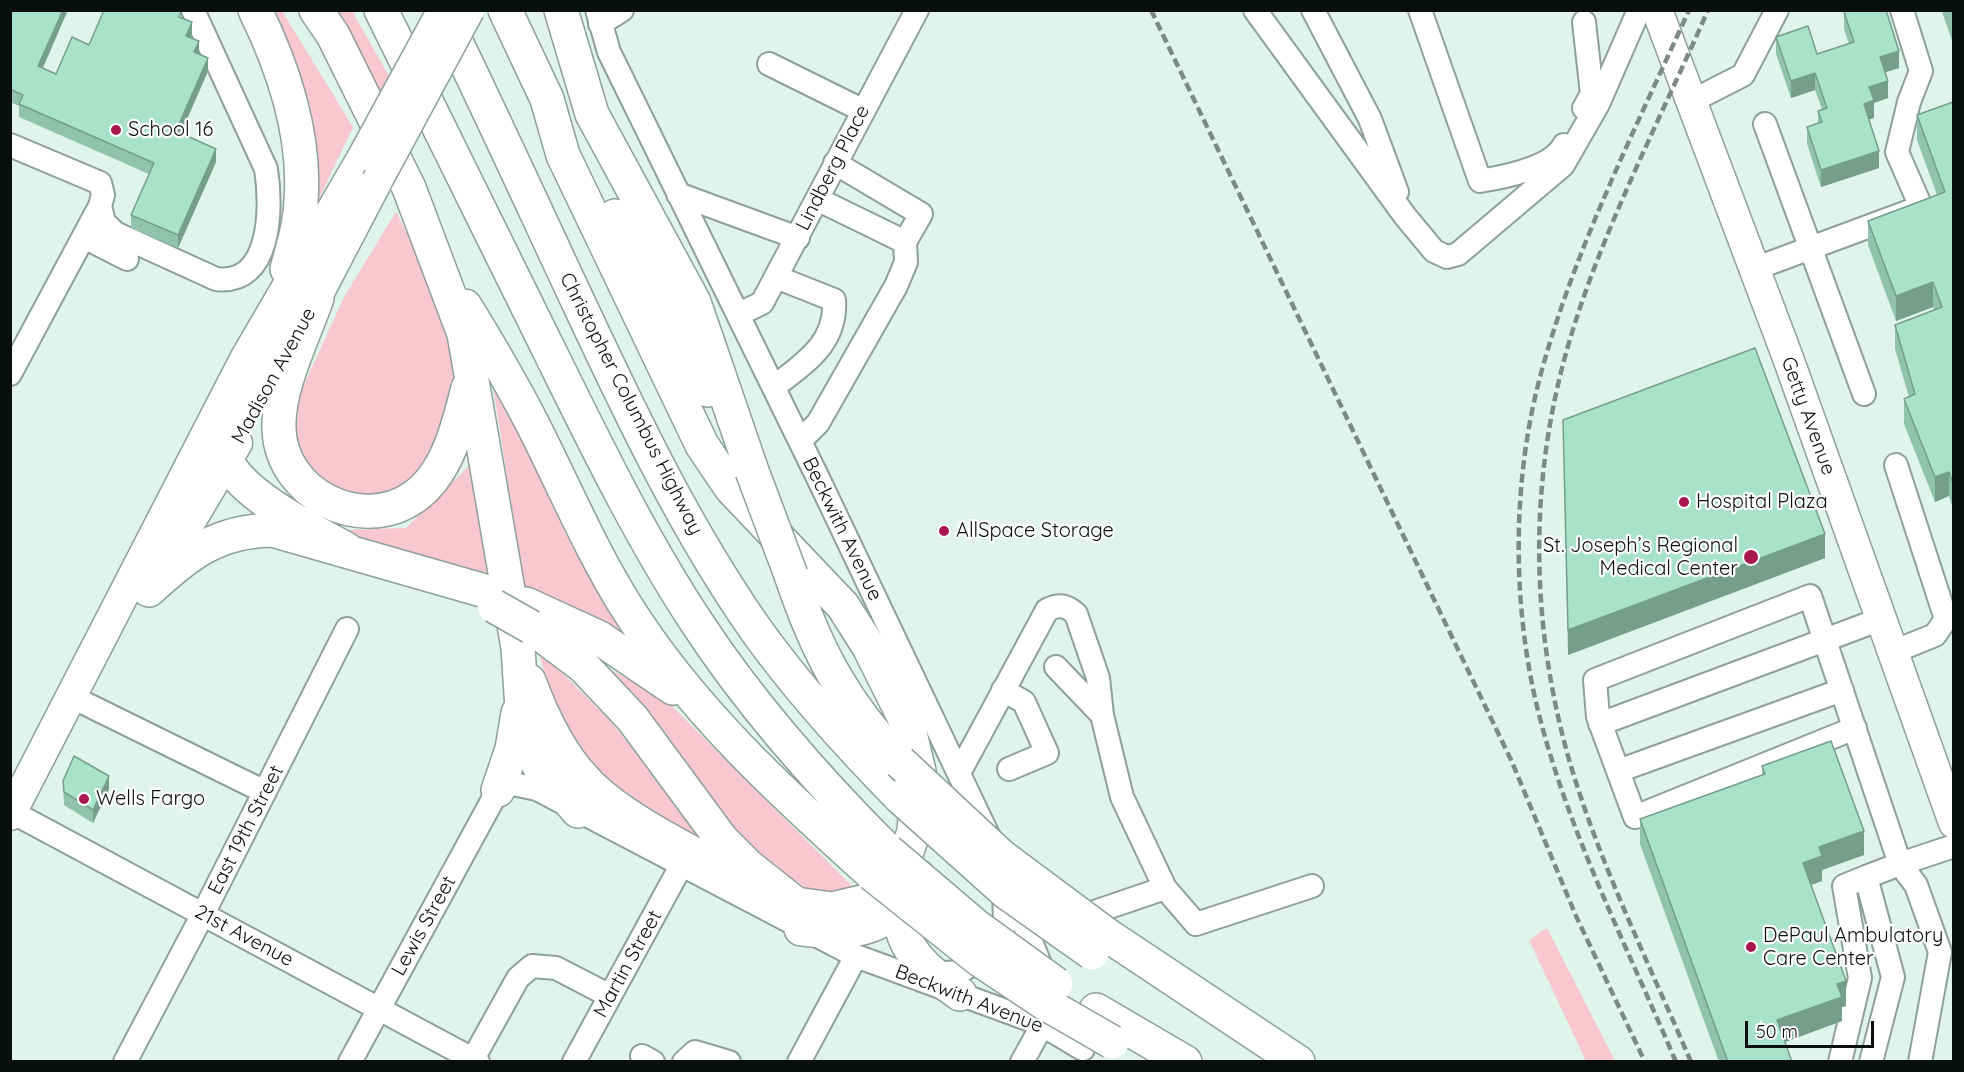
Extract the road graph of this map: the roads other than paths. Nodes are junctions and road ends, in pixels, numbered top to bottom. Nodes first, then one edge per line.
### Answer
1 (193, 10) edge
2 (255, 10) edge
3 (316, 10) edge
4 (381, 10) edge
5 (441, 10) edge
6 (469, 10) edge
7 (505, 10) edge
8 (561, 10) edge
9 (622, 10) edge
10 (917, 10) edge
11 (1255, 10) edge
12 (1314, 10) edge
13 (1420, 10) edge
14 (1639, 10) edge
15 (1657, 10) edge
16 (1777, 10) edge
17 (1902, 10) edge
18 (1586, 14) edge
19 (598, 17) edge
20 (770, 64) dead end
21 (547, 99) junction
22 (1690, 102) junction
23 (862, 110) junction
24 (1765, 124) dead end
25 (10, 145) edge
26 (835, 163) junction
27 (370, 168) junction
28 (678, 194) junction
29 (817, 199) junction
30 (102, 201) junction
31 (1405, 216) junction
32 (84, 237) junction
33 (798, 238) junction
34 (905, 242) junction
35 (311, 244) junction
36 (1809, 249) junction
37 (128, 259) dead end
38 (439, 264) junction
39 (1754, 269) junction
40 (776, 277) junction
41 (317, 298) junction
42 (278, 299) junction
43 (739, 314) junction
44 (10, 374) edge
45 (470, 381) junction
46 (774, 387) junction
47 (1864, 394) dead end
48 (800, 441) junction
49 (227, 461) junction
50 (1896, 465) dead end
51 (752, 471) junction
52 (346, 549) junction
53 (149, 590) junction
54 (1881, 619) junction
55 (525, 627) junction
56 (347, 629) dead end
57 (1824, 638) junction
58 (1893, 652) junction
59 (1056, 667) dead end
60 (1004, 690) junction
61 (1842, 690) junction
62 (76, 699) junction
63 (520, 702) junction
64 (1102, 716) junction
65 (714, 722) junction
66 (1600, 724) junction
67 (908, 725) junction
68 (56, 728) junction
69 (1855, 728) junction
70 (1008, 769) dead end
71 (1618, 771) junction
72 (959, 773) junction
73 (498, 790) junction
74 (265, 792) junction
75 (578, 811) junction
76 (11, 812) edge
77 (1953, 823) edge
78 (1953, 846) edge
79 (880, 862) junction
80 (1900, 864) junction
81 (681, 866) junction
82 (1003, 873) junction
83 (1866, 877) junction
84 (1312, 886) dead end
85 (1165, 888) junction
86 (900, 906) junction
87 (203, 914) junction
88 (798, 916) junction
89 (1877, 918) junction
90 (1026, 928) junction
91 (1850, 929) junction
92 (1099, 944) junction
93 (856, 956) junction
94 (932, 974) junction
95 (960, 994) junction
96 (610, 996) junction
97 (1056, 1004) junction
98 (378, 1008) junction
99 (1041, 1024) junction
100 (1095, 1051) edge
101 (475, 1060) edge
102 (126, 1062) edge
103 (350, 1062) edge
104 (574, 1062) edge
105 (684, 1062) edge
106 (729, 1062) edge
107 (800, 1062) edge
108 (1022, 1062) edge
109 (1146, 1062) edge
110 (1185, 1062) edge
111 (1277, 1062) edge
112 (1298, 1062) edge
113 (1840, 1062) edge
114 (1871, 1062) edge
115 (1920, 1062) edge

1 - 30 street
2 - 42 highway
3 - 38 highway
4 - 79 highway
5 - 27 main road, Madison Avenue, bridge
5 - 92 highway, Christopher Columbus Highway, bridge
6 - 27 main road, Madison Avenue, bridge
7 - 21 highway
8 - 51 highway
9 - 19 street
10 - 23 street, Lindberg Place
11 - 31 street
12 - 31 street
13 - 18 street
14 - 31 street
15 - 22 main road, Getty Avenue
16 - 22 street
17 - 36 street
19 - 28 street, Beckwith Avenue
20 - 23 street
21 - 51 highway
21 - 67 highway
22 - 39 main road, Getty Avenue
23 - 26 street, Lindberg Place
24 - 36 street
25 - 30 street
26 - 29 street, Lindberg Place
26 - 34 street
27 - 35 main road, Madison Avenue
27 - 41 main road, Madison Avenue
28 - 33 street
28 - 43 street, Beckwith Avenue
29 - 33 street, Lindberg Place
29 - 34 street
30 - 32 street
32 - 37 street
32 - 44 street
33 - 40 street, Lindberg Place
34 - 48 street
35 - 42 main road, Madison Avenue
35 - 49 highway
36 - 39 street
36 - 47 street
38 - 45 highway
38 - 65 highway
39 - 54 main road, Getty Avenue
40 - 43 street, Lindberg Place
40 - 46 street
41 - 45 highway
41 - 49 main road, Madison Avenue
42 - 68 main road, Madison Avenue
43 - 46 street, Beckwith Avenue
45 - 55 highway
46 - 48 street, Beckwith Avenue
48 - 72 street, Beckwith Avenue
49 - 52 highway
49 - 53 main road, Madison Avenue
50 - 58 street
51 - 92 highway, bridge
52 - 53 highway
52 - 55 highway, bridge
53 - 62 main road, Madison Avenue
54 - 57 street
54 - 58 main road, Getty Avenue
55 - 63 highway
55 - 65 highway
55 - 88 highway
55 - 88 highway
56 - 74 street, East 19th Street
57 - 61 street
57 - 66 street
57 - 66 street
58 - 77 main road, Getty Avenue
59 - 64 street
60 - 64 street
60 - 70 street
60 - 72 street
61 - 69 street
61 - 71 street
62 - 68 main road, Madison Avenue
62 - 74 street
63 - 73 highway
63 - 75 highway
64 - 85 street
65 - 79 highway
66 - 71 street
67 - 86 highway
67 - 88 highway
68 - 76 main road, Madison Avenue
69 - 71 street
69 - 80 street
72 - 82 street, Beckwith Avenue
73 - 75 street, Beckwith Avenue
73 - 98 street, Lewis Street
74 - 87 street, East 19th Street
75 - 81 street, Beckwith Avenue
76 - 87 street, 21st Avenue
78 - 80 street
79 - 100 highway, bridge
79 - 110 highway, bridge
80 - 83 street
80 - 115 street
81 - 88 street, Beckwith Avenue
81 - 96 street, Martin Street
82 - 90 street, Beckwith Avenue
82 - 94 street
83 - 89 street
83 - 91 street
84 - 85 street
85 - 90 street
86 - 88 highway
86 - 94 highway
87 - 98 street, 21st Avenue
87 - 102 street, East 19th Street
88 - 93 street, Beckwith Avenue
89 - 91 street
89 - 114 street
90 - 97 street, Beckwith Avenue
91 - 113 street
92 - 111 highway, Christopher Columbus Highway
92 - 112 highway
93 - 95 street, Beckwith Avenue
93 - 107 street
94 - 95 highway
95 - 99 street, Beckwith Avenue
96 - 101 street
96 - 104 street, Martin Street
97 - 99 street
97 - 100 street, Beckwith Avenue
98 - 101 street, 21st Avenue
98 - 103 street, Lewis Street
99 - 100 street, Beckwith Avenue
99 - 108 street
100 - 109 highway
105 - 106 street

